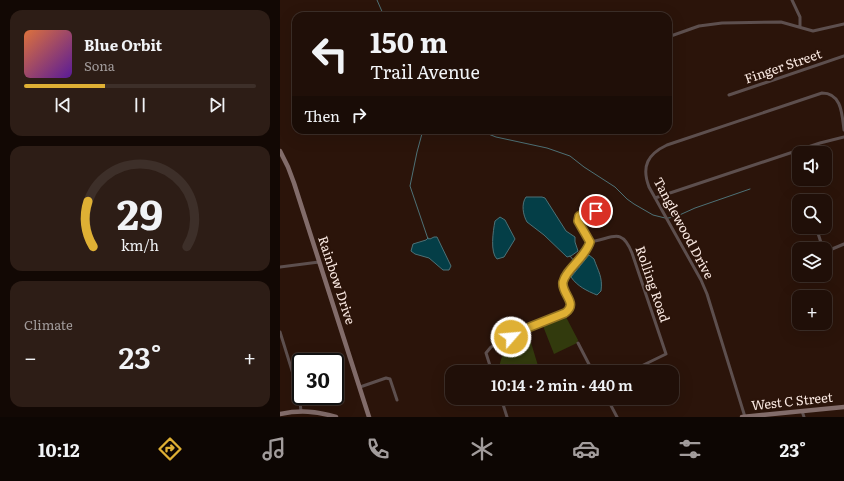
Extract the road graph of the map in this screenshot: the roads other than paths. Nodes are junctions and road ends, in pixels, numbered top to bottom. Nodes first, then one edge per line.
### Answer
1 (792, 0) edge
2 (844, 24) edge
3 (800, 27) junction
4 (672, 36) edge
5 (844, 56) edge
6 (729, 95) dead end
7 (842, 110) edge
8 (843, 116) edge
9 (844, 130) edge
10 (844, 137) edge
11 (280, 150) edge
12 (655, 198) junction
13 (596, 211) dead end
14 (590, 242) junction
15 (844, 244) edge
16 (832, 249) edge
17 (319, 262) junction
18 (280, 267) edge
19 (280, 332) edge
20 (578, 343) dead end
21 (490, 365) edge
22 (589, 365) edge
23 (643, 365) edge
24 (360, 387) junction
25 (396, 400) dead end
26 (503, 405) edge
27 (611, 405) edge
28 (844, 407) edge
29 (301, 411) junction
30 (802, 411) junction
31 (280, 414) edge
32 (326, 416) edge
33 (336, 417) edge
34 (369, 417) edge
35 (507, 417) edge
36 (617, 417) edge
37 (742, 417) edge
38 (745, 417) edge
39 (804, 417) edge

1 - 3 street
2 - 3 street
3 - 4 street
5 - 6 street, Finger Street
7 - 8 street, Tanglewood Drive
7 - 12 street, Tanglewood Drive
8 - 9 street, Tanglewood Drive
10 - 12 street
11 - 17 street, Rainbow Drive
12 - 38 street, Tanglewood Drive
13 - 14 street
14 - 21 street
14 - 23 street, Rolling Road
15 - 16 street
17 - 18 street
17 - 24 street, Rainbow Drive
19 - 29 street
20 - 22 street
24 - 25 street
24 - 34 street, Rainbow Drive
26 - 35 street
27 - 36 street
28 - 30 street, West C Street
29 - 31 street
29 - 32 street
30 - 38 street, West C Street
30 - 39 street
32 - 33 street
37 - 38 street, West C Street

